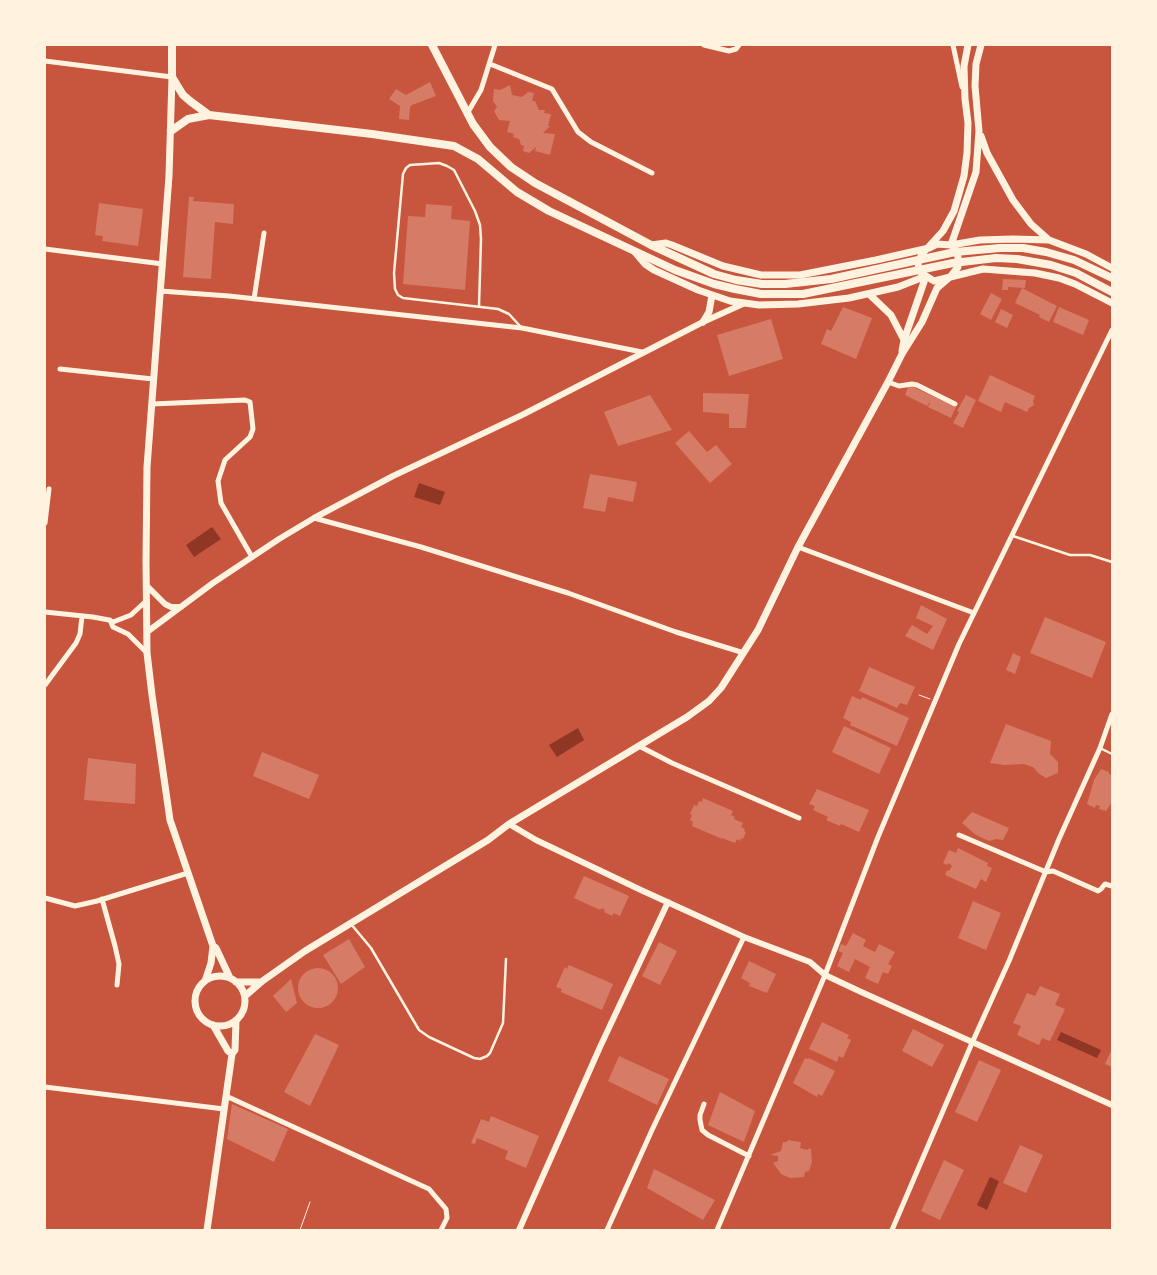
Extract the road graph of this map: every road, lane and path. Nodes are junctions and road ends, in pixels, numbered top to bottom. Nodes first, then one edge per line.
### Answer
1 (172, 45) edge
2 (432, 45) edge
3 (495, 45) edge
4 (704, 45) edge
5 (739, 45) edge
6 (953, 45) edge
7 (968, 45) edge
8 (981, 45) edge
9 (45, 61) edge
10 (490, 64) junction
11 (172, 76) junction
12 (965, 99) junction
13 (468, 112) junction
14 (209, 115) junction
15 (170, 131) junction
16 (979, 131) junction
17 (652, 173) dead end
18 (264, 233) dead end
19 (1050, 240) junction
20 (651, 245) junction
21 (951, 245) junction
22 (929, 248) junction
23 (45, 249) edge
24 (632, 250) junction
25 (163, 264) junction
26 (1112, 268) edge
27 (926, 276) junction
28 (950, 276) junction
29 (1112, 278) edge
30 (160, 291) junction
31 (1112, 292) edge
32 (869, 294) junction
33 (712, 295) junction
34 (254, 299) junction
35 (745, 303) junction
36 (1112, 303) edge
37 (479, 306) junction
38 (703, 322) junction
39 (522, 328) junction
40 (1112, 330) edge
41 (904, 340) junction
42 (642, 352) junction
43 (902, 354) junction
44 (60, 368) dead end
45 (153, 379) junction
46 (888, 382) junction
47 (152, 404) junction
48 (955, 404) dead end
49 (49, 489) dead end
50 (314, 518) junction
51 (45, 523) edge
52 (1012, 535) junction
53 (798, 547) junction
54 (252, 557) junction
55 (1112, 562) edge
56 (146, 585) junction
57 (146, 601) junction
58 (181, 607) junction
59 (45, 612) edge
60 (974, 613) junction
61 (82, 616) junction
62 (109, 620) junction
63 (147, 632) junction
64 (148, 653) junction
65 (744, 653) junction
66 (45, 684) edge
67 (919, 695) dead end
68 (934, 701) junction
69 (1112, 714) edge
70 (639, 746) junction
71 (1100, 748) junction
72 (1112, 754) edge
73 (799, 818) dead end
74 (509, 824) junction
75 (959, 836) dead end
76 (1046, 872) junction
77 (188, 873) junction
78 (1112, 886) edge
79 (45, 898) edge
80 (102, 899) junction
81 (668, 902) junction
82 (351, 924) junction
83 (744, 937) junction
84 (213, 946) junction
85 (506, 959) dead end
86 (826, 975) junction
87 (233, 980) junction
88 (204, 982) junction
89 (261, 982) junction
90 (116, 985) dead end
91 (245, 996) junction
92 (236, 1021) junction
93 (213, 1025) junction
94 (972, 1043) junction
95 (232, 1054) junction
96 (45, 1087) edge
97 (226, 1096) junction
98 (704, 1104) dead end
99 (1112, 1105) edge
100 (224, 1109) junction
101 (749, 1156) junction
102 (310, 1202) dead end
103 (207, 1230) edge
104 (300, 1230) edge
105 (441, 1230) edge
106 (519, 1230) edge
107 (607, 1230) edge
108 (716, 1230) edge
109 (892, 1230) edge

1 - 11 main road
2 - 13 main road
3 - 10 street
4 - 5 street
6 - 12 street
7 - 12 main road
8 - 16 main road
9 - 11 street
10 - 13 street
10 - 17 street
11 - 14 main road
11 - 15 main road
12 - 22 main road
13 - 20 main road
14 - 15 main road
14 - 24 main road
15 - 25 main road
16 - 19 main road
16 - 21 main road
18 - 34 street
19 - 21 main road
19 - 26 main road
20 - 22 main road
20 - 29 main road
21 - 22 main road
21 - 28 main road
22 - 27 main road
23 - 25 street
24 - 31 main road
24 - 33 main road
25 - 30 main road
27 - 28 main road
27 - 32 main road
27 - 41 main road
28 - 36 main road
28 - 43 main road
30 - 34 street
30 - 45 main road
32 - 35 main road
32 - 41 main road
33 - 35 main road
33 - 38 main road
34 - 39 street
35 - 38 street
37 - 37 lane
37 - 39 lane
38 - 42 street
39 - 42 street
40 - 52 street
41 - 43 main road
42 - 50 street
43 - 46 main road
44 - 45 street
45 - 47 main road
46 - 48 street
46 - 53 main road
47 - 54 street
47 - 56 main road
49 - 51 street
50 - 54 street
50 - 65 street
52 - 55 lane
52 - 60 street
53 - 60 street
53 - 65 main road
54 - 58 street
56 - 57 main road
56 - 58 street
57 - 62 street
57 - 63 main road
58 - 63 street
59 - 61 street
60 - 68 street
61 - 62 street
61 - 66 street
62 - 64 street
63 - 64 main road
64 - 77 main road
65 - 70 main road
67 - 68 path
68 - 86 street
69 - 71 street
70 - 73 street
70 - 74 main road
71 - 72 lane
71 - 76 street
74 - 81 street
74 - 82 main road
75 - 76 street
76 - 78 street
76 - 94 street
77 - 80 street
77 - 84 main road
79 - 80 street
80 - 90 street
81 - 83 street
81 - 106 street
82 - 85 lane
82 - 89 main road
83 - 86 street
83 - 107 street
84 - 87 main road
84 - 88 main road
86 - 94 street
86 - 101 street
87 - 88 main road
87 - 89 main road
87 - 91 main road
88 - 93 main road
89 - 91 main road
91 - 92 main road
92 - 93 main road
92 - 95 main road
93 - 95 main road
94 - 99 street
94 - 109 street
95 - 97 main road
96 - 100 street
97 - 100 main road
97 - 105 street
98 - 101 street
100 - 103 main road
101 - 108 street
102 - 104 path

